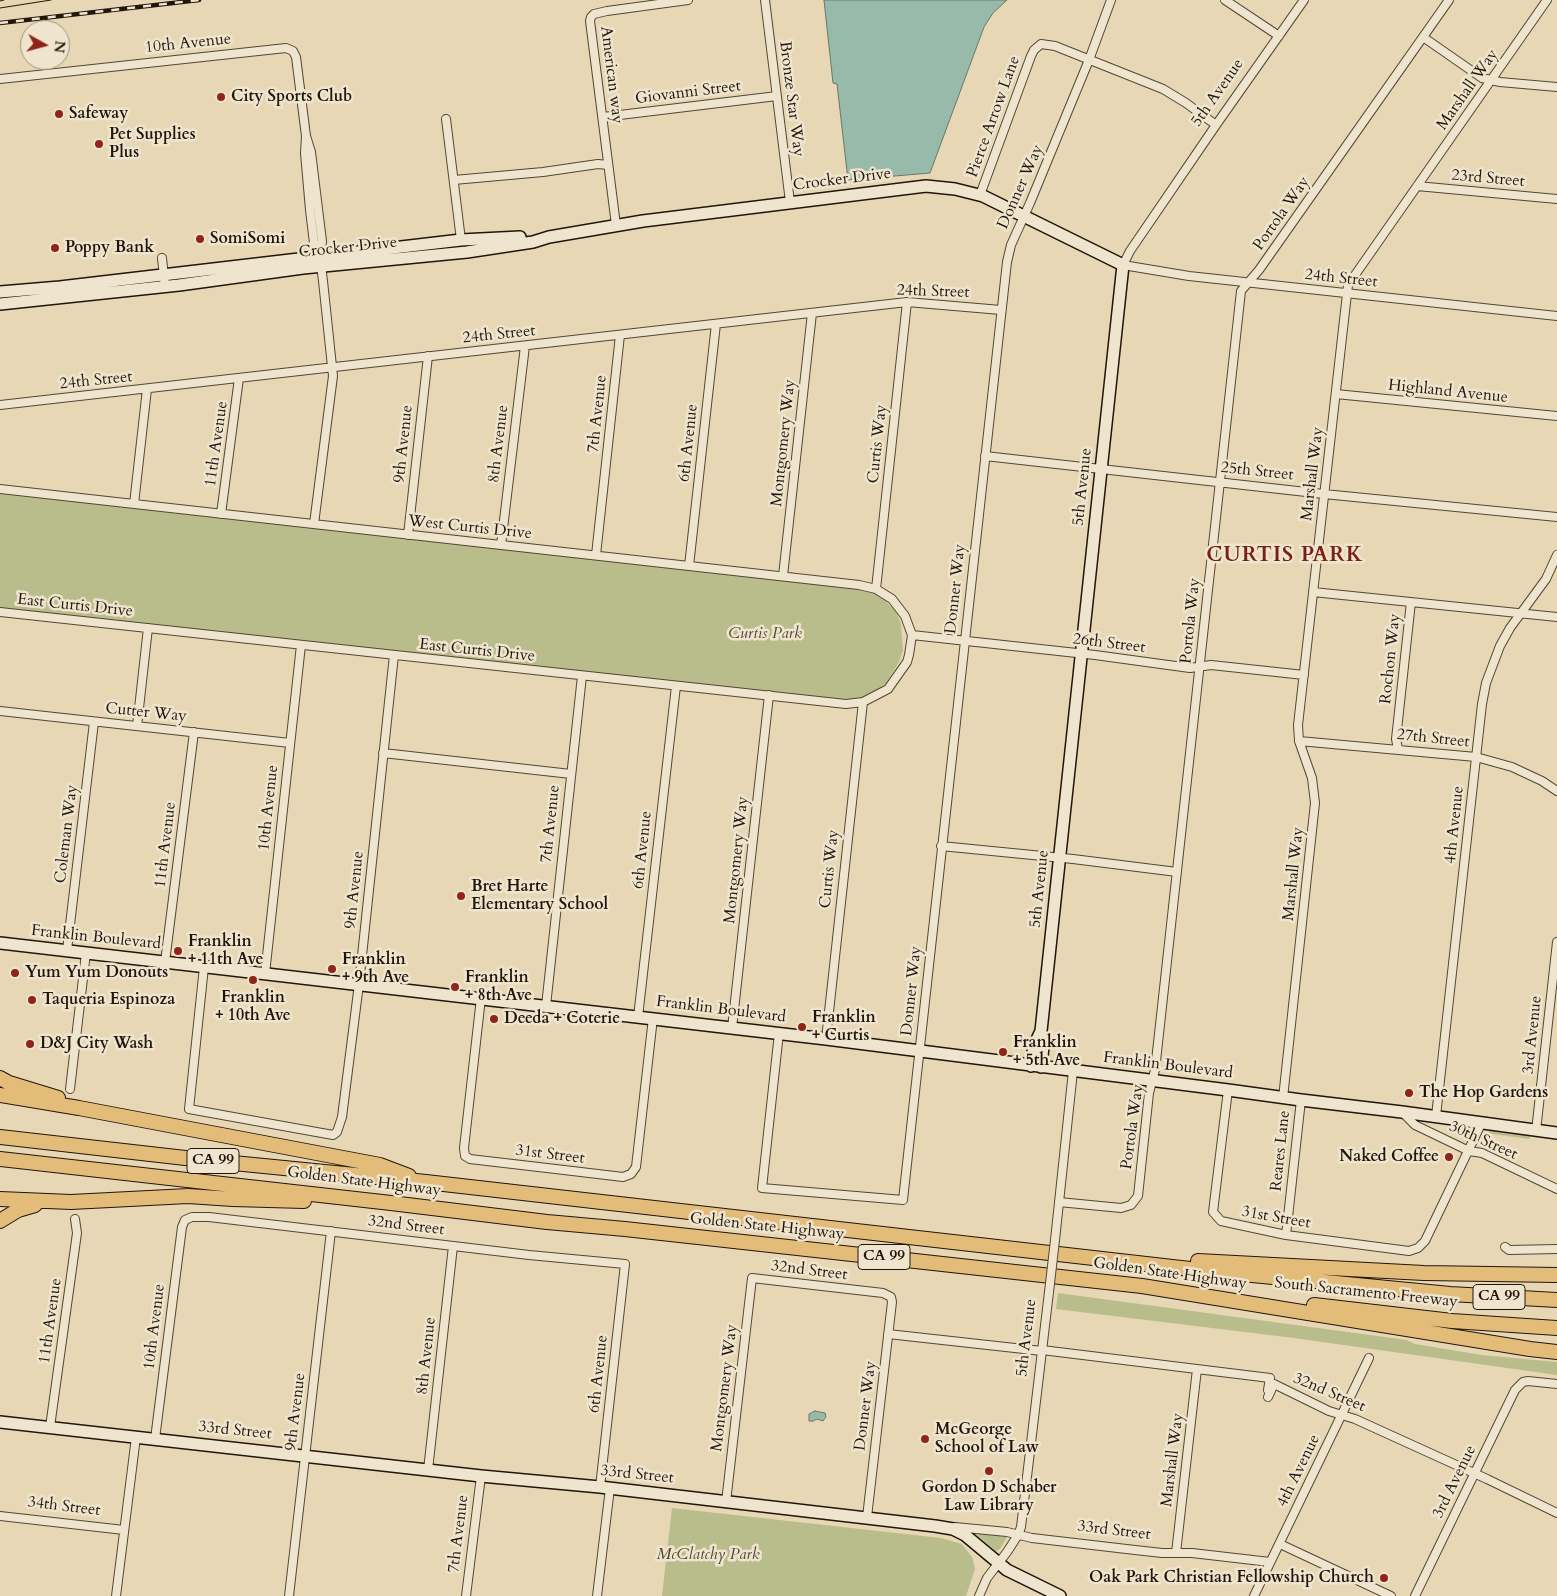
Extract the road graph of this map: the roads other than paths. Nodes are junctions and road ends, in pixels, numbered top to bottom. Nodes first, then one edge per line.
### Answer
1 (688, 0) edge
2 (765, 0) edge
3 (1111, 0) edge
4 (1225, 0) edge
5 (1304, 0) edge
6 (1449, 0) edge
7 (1547, 0) edge
8 (678, 1) edge
9 (1278, 36) junction
10 (1423, 37) junction
11 (1089, 60) junction
12 (0, 79) edge
13 (1491, 80) junction
14 (1557, 87) edge
15 (777, 96) junction
16 (603, 117) junction
17 (446, 119) dead end
18 (1216, 124) junction
19 (608, 165) junction
20 (454, 180) junction
21 (1417, 186) junction
22 (980, 195) junction
23 (1557, 199) edge
24 (790, 202) junction
25 (1024, 215) junction
26 (616, 225) junction
27 (549, 237) junction
28 (461, 240) junction
29 (162, 258) dead end
30 (320, 262) junction
31 (1123, 265) junction
32 (165, 280) junction
33 (1249, 282) junction
34 (0, 292) edge
35 (1347, 294) junction
36 (907, 302) junction
37 (0, 304) edge
38 (1001, 310) junction
39 (812, 313) junction
40 (1557, 316) edge
41 (716, 324) junction
42 (620, 335) junction
43 (525, 346) junction
44 (428, 356) junction
45 (332, 367) junction
46 (239, 378) junction
47 (147, 389) junction
48 (1336, 394) junction
49 (0, 405) edge
50 (1557, 416) edge
51 (985, 456) junction
52 (1102, 469) junction
53 (1220, 482) junction
54 (0, 489) edge
55 (1324, 494) junction
56 (134, 504) junction
57 (221, 514) junction
58 (1557, 517) edge
59 (314, 524) junction
60 (408, 535) junction
61 (500, 545) junction
62 (1557, 555) edge
63 (596, 556) junction
64 (689, 566) junction
65 (783, 576) junction
66 (876, 589) junction
67 (1313, 592) junction
68 (1411, 602) junction
69 (0, 612) edge
70 (1520, 613) junction
71 (1557, 617) edge
72 (148, 628) junction
73 (912, 635) junction
74 (964, 641) junction
75 (301, 645) junction
76 (1082, 654) junction
77 (394, 655) junction
78 (1200, 666) junction
79 (1304, 674) junction
80 (582, 676) junction
81 (676, 686) junction
82 (769, 696) junction
83 (863, 702) junction
84 (0, 711) edge
85 (94, 722) junction
86 (137, 726) junction
87 (194, 732) junction
88 (1299, 741) junction
89 (290, 743) junction
90 (1398, 749) junction
91 (383, 753) junction
92 (1476, 757) junction
93 (571, 774) junction
94 (1557, 791) edge
95 (941, 846) junction
96 (1060, 858) junction
97 (1177, 872) junction
98 (1557, 942) edge
99 (0, 943) edge
100 (67, 950) junction
101 (86, 953) junction
102 (165, 962) junction
103 (204, 967) junction
104 (265, 974) junction
105 (359, 984) junction
106 (482, 998) junction
107 (546, 1006) junction
108 (638, 1017) junction
109 (653, 1018) junction
110 (732, 1028) junction
111 (779, 1033) junction
112 (826, 1039) junction
113 (919, 1051) junction
114 (1036, 1066) junction
115 (1074, 1071) junction
116 (0, 1078) edge
117 (1153, 1080) junction
118 (70, 1090) dead end
119 (1228, 1090) junction
120 (0, 1095) edge
121 (1283, 1098) junction
122 (1300, 1100) junction
123 (79, 1108) junction
124 (1402, 1112) junction
125 (1436, 1116) junction
126 (1481, 1124) junction
127 (1536, 1131) junction
128 (1557, 1133) edge
129 (0, 1137) edge
130 (1468, 1151) junction
131 (0, 1159) edge
132 (426, 1182) junction
133 (1557, 1189) edge
134 (0, 1199) edge
135 (50, 1202) junction
136 (1059, 1202) junction
137 (392, 1203) junction
138 (75, 1219) dead end
139 (185, 1220) joint
140 (0, 1221) edge
141 (331, 1231) junction
142 (1286, 1235) junction
143 (453, 1246) junction
144 (1505, 1247) dead end
145 (1557, 1250) edge
146 (1086, 1256) junction
147 (625, 1264) joint
148 (1557, 1275) edge
149 (752, 1278) joint
150 (1142, 1286) junction
151 (891, 1297) joint
152 (1557, 1300) edge
153 (1557, 1328) edge
154 (888, 1334) junction
155 (1042, 1351) junction
156 (1557, 1352) edge
157 (1369, 1358) dead end
158 (1197, 1369) junction
159 (1557, 1384) edge
160 (1342, 1415) junction
161 (0, 1422) edge
162 (50, 1427) junction
163 (136, 1437) junction
164 (155, 1439) junction
165 (305, 1456) junction
166 (428, 1470) junction
167 (1474, 1473) junction
168 (481, 1476) junction
169 (605, 1488) junction
170 (726, 1502) junction
171 (1557, 1513) edge
172 (0, 1516) edge
173 (867, 1518) junction
174 (935, 1526) junction
175 (124, 1530) junction
176 (1018, 1536) junction
177 (1280, 1544) junction
178 (1176, 1554) junction
179 (1270, 1562) junction
180 (998, 1564) junction
181 (116, 1596) edge
182 (289, 1596) edge
183 (466, 1596) edge
184 (597, 1596) edge
185 (979, 1596) edge
186 (1060, 1596) edge
187 (1254, 1596) edge
188 (1391, 1596) edge
189 (1415, 1596) edge

1 - 8 street
2 - 15 street, Bronze Star Way
3 - 11 street, Donner Way
4 - 9 street
5 - 9 street, 5th Avenue
6 - 10 street, Portola Way
7 - 13 street, Marshall Way
8 - 16 street, American way
9 - 18 street, 5th Avenue
10 - 13 street
10 - 33 street, Portola Way
11 - 18 street, Pierce Arrow Lane
11 - 22 street, Pierce Arrow Lane
11 - 25 street, Donner Way
12 - 30 street, 10th Avenue
13 - 14 street
13 - 21 street, Marshall Way
15 - 16 street, Giovanni Street
15 - 24 street, Bronze Star Way
16 - 19 street, American way
17 - 20 street
18 - 31 street, 5th Avenue
19 - 20 street
19 - 26 street, American way
20 - 28 street
21 - 23 street, 23rd Street
21 - 35 street, Marshall Way
22 - 24 street, Crocker Drive
22 - 25 street, Crocker Drive
24 - 26 street, Crocker Drive
25 - 31 street, Crocker Drive
25 - 38 street, Donner Way
26 - 27 street, Crocker Drive
27 - 28 street, Crocker Drive
27 - 30 street, Crocker Drive
28 - 30 street, Crocker Drive
29 - 32 street
30 - 32 street, Crocker Drive
30 - 45 street, 10th Avenue
31 - 33 street, 24th Street
31 - 52 street, 5th Avenue
32 - 34 street, Crocker Drive
32 - 37 street, Crocker Drive
33 - 35 street, 24th Street
33 - 53 street, Portola Way
35 - 40 street, 24th Street
35 - 48 street, Marshall Way
36 - 38 street, 24th Street
36 - 39 street, 24th Street
36 - 66 street, Curtis Way
38 - 51 street, Donner Way
39 - 41 street, 24th Street
39 - 65 street, Montgomery Way
41 - 42 street, 24th Street
41 - 64 street, 6th Avenue
42 - 43 street, 24th Street
42 - 63 street, 7th Avenue
43 - 44 street, 24th Street
43 - 61 street, 8th Avenue
44 - 45 street, 24th Street
44 - 60 street, 9th Avenue
45 - 46 street, 24th Street
45 - 59 street, 10th Avenue
46 - 47 street, 24th Street
46 - 57 street, 11th Avenue
47 - 49 street, 24th Street
47 - 56 street
48 - 50 street, Highland Avenue
48 - 55 street, Marshall Way
51 - 52 street, 25th Street
51 - 74 street, Donner Way
52 - 53 street, 25th Street
52 - 76 street, 5th Avenue
53 - 55 street, 25th Street
53 - 78 street, Portola Way
54 - 56 street, West Curtis Drive
55 - 58 street, 25th Street
55 - 67 street, Marshall Way
56 - 57 street, West Curtis Drive
57 - 59 street, West Curtis Drive
59 - 60 street, West Curtis Drive
60 - 61 street, West Curtis Drive
61 - 63 street, West Curtis Drive
62 - 70 street, 4th Avenue
63 - 64 street, West Curtis Drive
64 - 65 street, West Curtis Drive
65 - 66 street, West Curtis Drive
66 - 73 street, West Curtis Drive
67 - 68 street
67 - 79 street, Marshall Way
68 - 70 street
68 - 90 street, Rochon Way
69 - 72 street, East Curtis Drive
70 - 71 street
70 - 92 street, 4th Avenue
72 - 75 street, East Curtis Drive
72 - 86 street
73 - 74 street, 26th Street
73 - 83 street, East Curtis Drive
74 - 76 street, 26th Street
74 - 95 street, Donner Way
75 - 77 street, East Curtis Drive
75 - 89 street, 10th Avenue
76 - 78 street, 26th Street
76 - 96 street, 5th Avenue
77 - 80 street, East Curtis Drive
77 - 91 street, 9th Avenue
78 - 79 street, 26th Street
78 - 97 street, Portola Way
79 - 88 street, Marshall Way
80 - 81 street, East Curtis Drive
80 - 93 street, 7th Avenue
81 - 82 street, East Curtis Drive
81 - 108 street, 6th Avenue
82 - 83 street, East Curtis Drive
82 - 110 street, Montgomery Way
83 - 112 street, Curtis Way
84 - 85 street, Cutter Way
85 - 86 street, Cutter Way
85 - 100 street, Coleman Way
86 - 87 street, Cutter Way
87 - 89 street, Cutter Way
87 - 102 street, 11th Avenue
88 - 90 street, 27th Street
88 - 121 street, Marshall Way
89 - 104 street, 10th Avenue
90 - 92 street, 27th Street
91 - 93 street
91 - 105 street, 9th Avenue
92 - 94 street, 27th Street
92 - 125 street, 4th Avenue
93 - 107 street, 7th Avenue
95 - 96 street
95 - 113 street, Donner Way
96 - 97 street
96 - 114 street, 5th Avenue
97 - 117 street, Portola Way
98 - 127 street, 3rd Avenue
99 - 100 street, Franklin Boulevard
100 - 101 street, Franklin Boulevard
101 - 102 street, Franklin Boulevard
101 - 118 street
102 - 103 street, Franklin Boulevard
103 - 104 street, Franklin Boulevard
103 - 105 street, 9th Avenue
104 - 105 street, Franklin Boulevard
105 - 106 street, Franklin Boulevard
106 - 107 street, Franklin Boulevard
106 - 109 street, 31st Street
107 - 108 street, Franklin Boulevard
108 - 109 street, Franklin Boulevard
109 - 110 street, Franklin Boulevard
110 - 111 street, Franklin Boulevard
111 - 112 street, Franklin Boulevard
111 - 113 street, Donner Way
112 - 113 street, Franklin Boulevard
113 - 114 street, Franklin Boulevard
114 - 115 street, Franklin Boulevard
115 - 117 street, Franklin Boulevard
115 - 136 street, 5th Avenue
116 - 123 highway
117 - 119 street, Franklin Boulevard
117 - 136 street, Portola Way
119 - 121 street, Franklin Boulevard
119 - 142 street, 31st Street
120 - 123 highway
121 - 122 street, Franklin Boulevard
122 - 124 street, Franklin Boulevard
122 - 142 street, Reares Lane
123 - 132 highway
124 - 125 street, Franklin Boulevard
124 - 130 street, 30th Street
125 - 126 street, Franklin Boulevard
126 - 127 street, Franklin Boulevard
126 - 130 street
127 - 128 street, Franklin Boulevard
129 - 132 highway, Golden State Highway / CA 99
130 - 133 street, 30th Street
130 - 142 street, 31st Street
131 - 137 highway, Golden State Highway / CA 99
132 - 146 highway, Golden State Highway / CA 99
134 - 135 highway
135 - 137 highway
135 - 140 highway
136 - 155 street, 5th Avenue, bridge
137 - 150 highway, Golden State Highway / CA 99
138 - 162 street, 11th Avenue
139 - 141 street, 32nd Street
139 - 164 street, 10th Avenue
141 - 143 street, 32nd Street
141 - 165 street, 9th Avenue
143 - 147 street, 32nd Street
143 - 166 street, 8th Avenue
144 - 145 street
146 - 148 highway
146 - 152 highway, Golden State Highway / CA 99
147 - 169 street, 6th Avenue
149 - 151 street, 32nd Street
149 - 170 street, Montgomery Way
150 - 153 highway, South Sacramento Freeway
150 - 156 highway, Golden State Highway
151 - 154 street, Donner Way
154 - 155 street, 32nd Street
154 - 173 street, Donner Way
155 - 158 street, 32nd Street
155 - 176 street, 5th Avenue
157 - 160 street, 4th Avenue
158 - 160 street, 32nd Street
158 - 178 street, Marshall Way
159 - 167 street, 3rd Avenue
160 - 167 street, 32nd Street
160 - 177 street, 4th Avenue
161 - 162 street, 33rd Street
162 - 163 street, 33rd Street
163 - 164 street, 33rd Street
163 - 175 street
164 - 165 street, 33rd Street
165 - 166 street, 33rd Street
165 - 182 street, 9th Avenue
166 - 168 street, 33rd Street
167 - 171 street, 32nd Street
167 - 189 street, 3rd Avenue
168 - 169 street, 33rd Street
168 - 183 street, 7th Avenue
169 - 170 street, 33rd Street
169 - 184 street, 6th Avenue
170 - 173 street, 33rd Street
172 - 175 street, 34th Street
173 - 174 street, 33rd Street
174 - 176 street, 33rd Street
174 - 180 street
175 - 181 street
176 - 178 street, 33rd Street
176 - 180 street, 5th Avenue
177 - 179 street, 4th Avenue
177 - 188 street
178 - 179 street, 33rd Street
179 - 187 street, 4th Avenue
180 - 185 street, 5th Avenue
180 - 186 street

